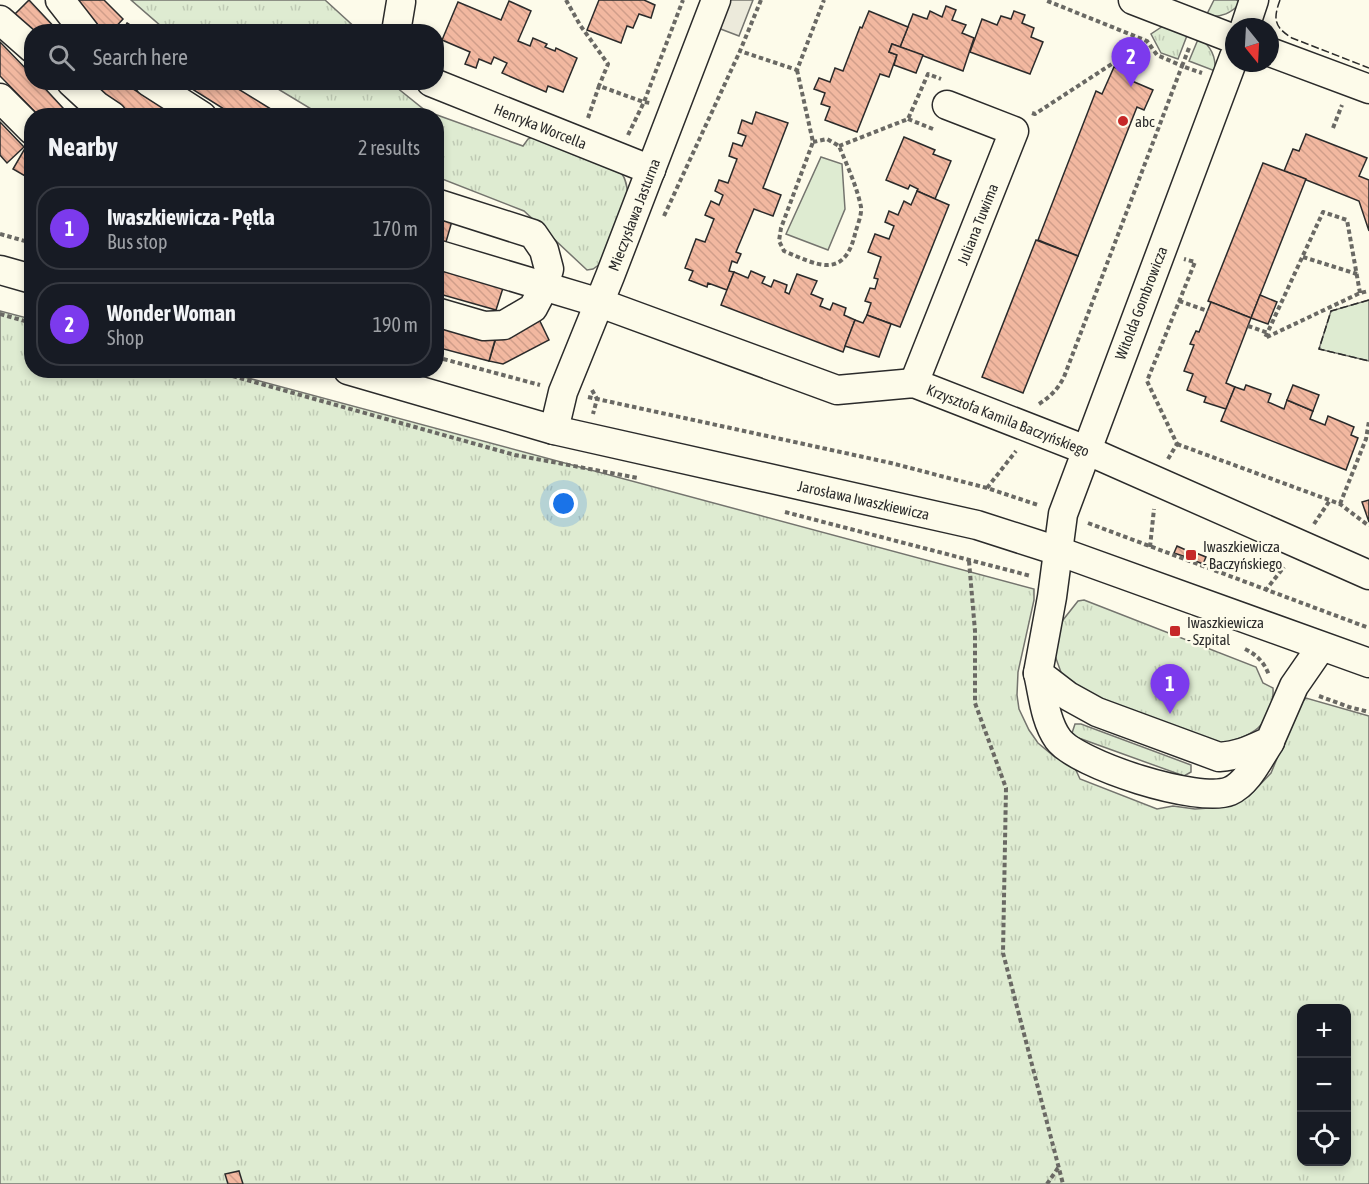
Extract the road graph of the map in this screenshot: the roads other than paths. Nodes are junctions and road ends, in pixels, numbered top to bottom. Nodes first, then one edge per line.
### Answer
1 (60, 0) edge
2 (716, 0) edge
3 (1133, 0) edge
4 (1254, 0) edge
5 (401, 2) dead end
6 (1248, 18) edge
7 (0, 20) edge
8 (79, 24) edge
9 (397, 24) edge
10 (1225, 36) edge
11 (24, 41) edge
12 (1279, 56) edge
13 (1228, 72) edge
14 (444, 87) edge
15 (79, 90) edge
16 (161, 90) edge
17 (1357, 94) edge
18 (0, 98) edge
19 (100, 108) edge
20 (190, 108) edge
21 (943, 118) road end
22 (24, 122) edge
23 (651, 170) junction
24 (444, 206) edge
25 (444, 256) edge
26 (0, 270) edge
27 (24, 277) edge
28 (544, 287) junction
29 (600, 303) junction
30 (444, 314) edge
31 (375, 378) edge
32 (914, 382) junction
33 (554, 430) junction
34 (1086, 450) junction
35 (1058, 552) junction
36 (1369, 575) edge
37 (1321, 647) junction
38 (1369, 663) edge
39 (1038, 673) junction
40 (1270, 741) junction

1 - 8 street
2 - 23 street, Mieczysława Jasturna
3 - 10 street
4 - 6 street
5 - 9 street
7 - 11 street
12 - 17 street
13 - 34 street, Witolda Gombrowicza
14 - 23 street, Henryka Worcella
15 - 19 street
16 - 20 street
18 - 22 street
21 - 32 street, Juliana Tuwima
23 - 29 street, Mieczysława Jasturna
24 - 28 street
25 - 28 street, Krzysztofa Kamila Baczyńskiego
26 - 27 street
28 - 29 street, Krzysztofa Kamila Baczyńskiego
28 - 30 street
29 - 32 street, Krzysztofa Kamila Baczyńskiego
29 - 33 street, Mieczysława Jasturna
31 - 33 street, Jarosława Iwaszkiewicza
32 - 34 street, Krzysztofa Kamila Baczyńskiego
33 - 35 street, Jarosława Iwaszkiewicza
34 - 35 street, Witolda Gombrowicza
34 - 36 street, Krzysztofa Kamila Baczyńskiego
35 - 37 street, Jarosława Iwaszkiewicza
35 - 39 street, Witolda Gombrowicza
37 - 38 street, Jarosława Iwaszkiewicza
37 - 40 street
39 - 40 street
39 - 40 street

